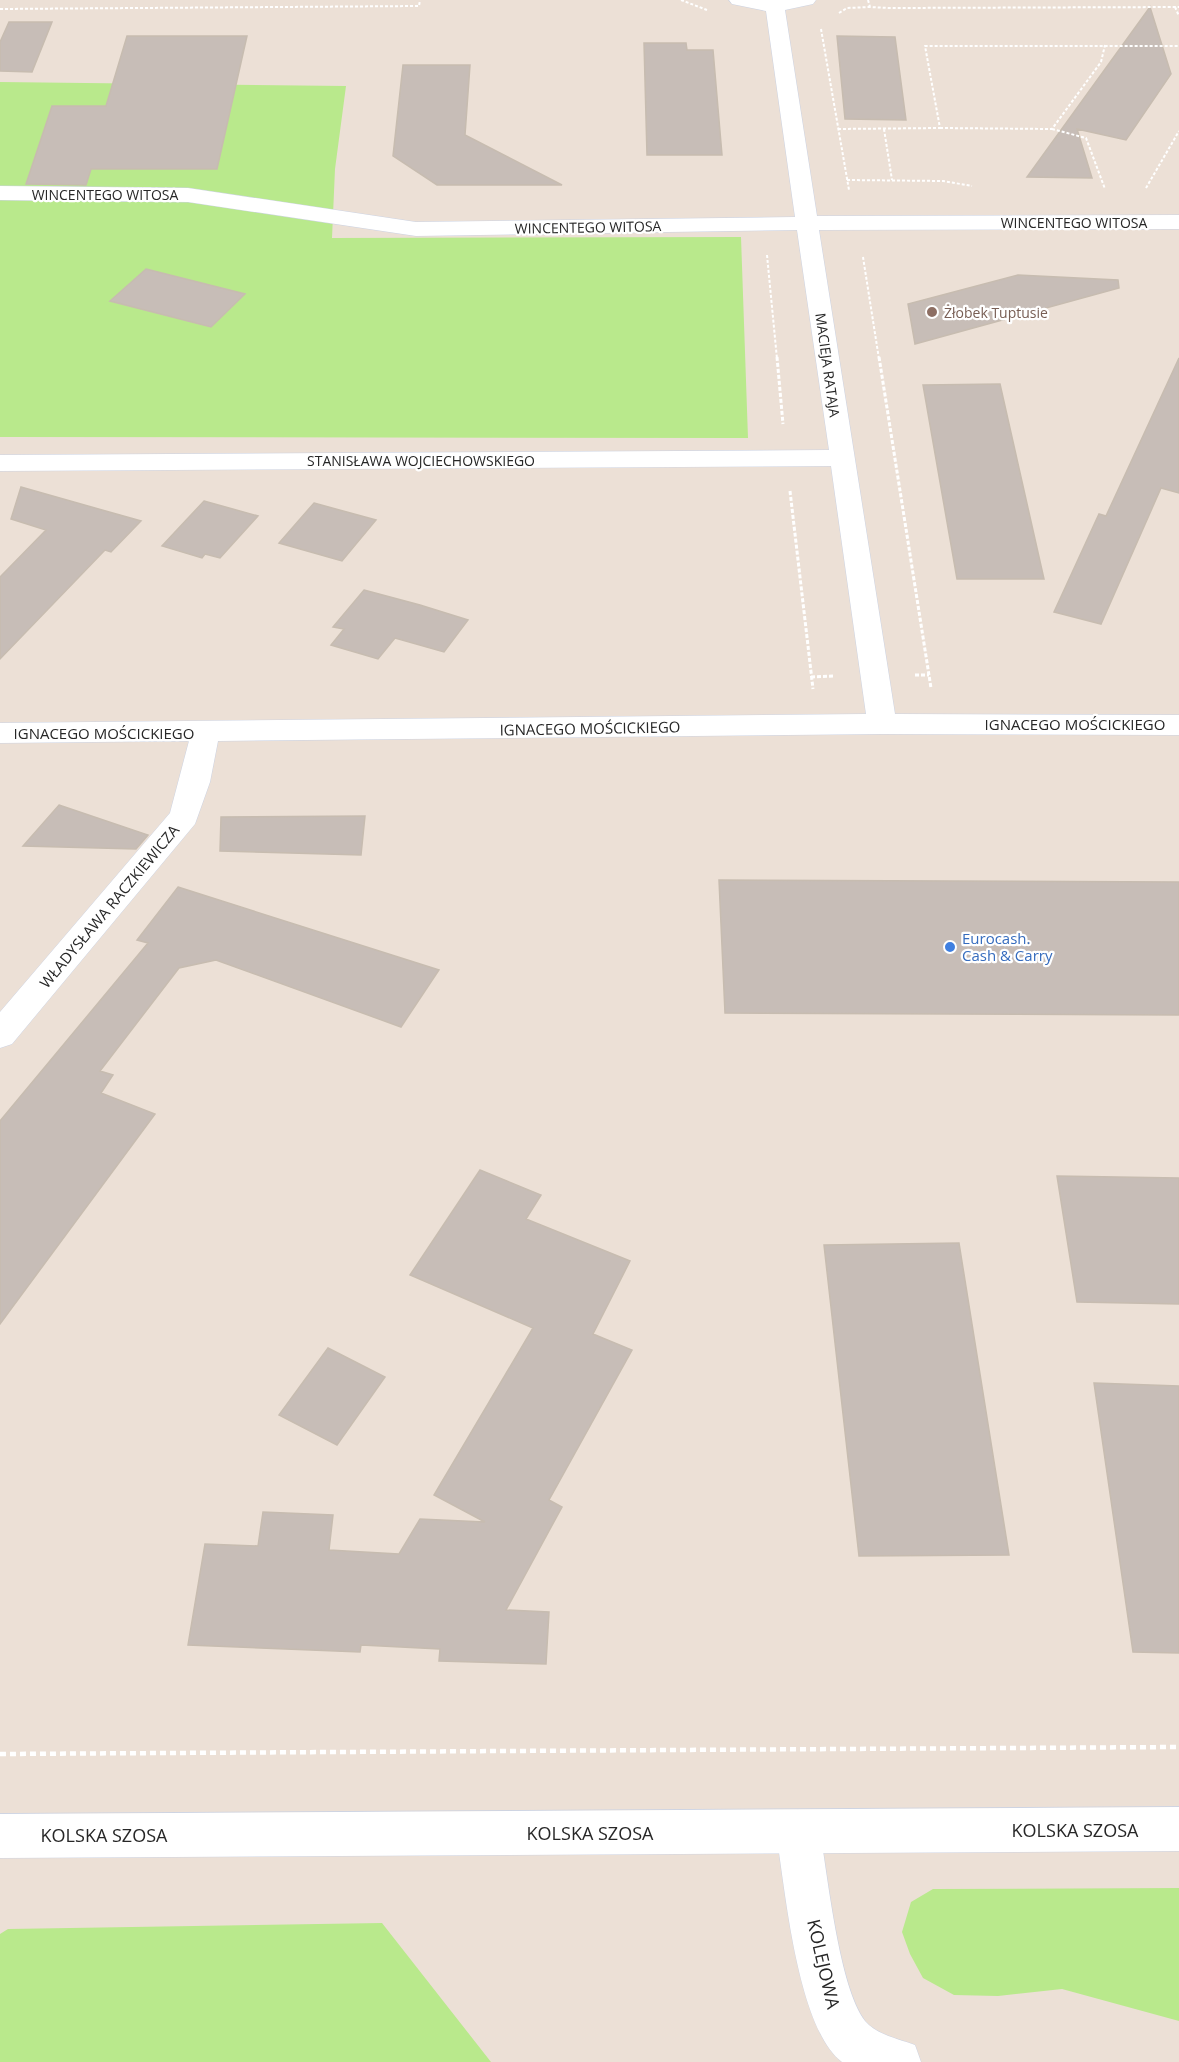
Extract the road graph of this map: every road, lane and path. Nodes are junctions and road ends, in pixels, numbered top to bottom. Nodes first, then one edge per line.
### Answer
1 (420, 0) edge
2 (739, 0) edge
3 (806, 0) edge
4 (868, 0) edge
5 (1167, 0) edge
6 (776, 7) junction
7 (1170, 7) junction
8 (1177, 7) edge
9 (0, 9) edge
10 (1179, 16) edge
11 (821, 29) dead end
12 (1105, 45) junction
13 (1179, 46) edge
14 (939, 128) junction
15 (838, 129) junction
16 (884, 129) junction
17 (1052, 129) junction
18 (847, 180) junction
19 (892, 180) junction
20 (974, 186) dead end
21 (1105, 189) dead end
22 (849, 191) dead end
23 (0, 193) edge
24 (1179, 222) edge
25 (807, 223) junction
26 (762, 224) junction
27 (861, 250) dead end
28 (786, 458) junction
29 (841, 458) junction
30 (0, 463) edge
31 (931, 692) dead end
32 (813, 693) dead end
33 (882, 724) junction
34 (1179, 724) edge
35 (205, 732) junction
36 (0, 733) edge
37 (0, 1035) edge
38 (1179, 1747) edge
39 (0, 1754) edge
40 (1179, 1829) edge
41 (798, 1832) junction
42 (0, 1836) edge
43 (898, 2062) edge

1 - 9 path
2 - 6 street
3 - 6 street
4 - 7 path
5 - 7 path
6 - 25 street, MACIEJA RATAJA
7 - 8 path
8 - 10 path
11 - 15 path
12 - 13 path
12 - 14 path
12 - 17 path
14 - 16 path
14 - 17 path
15 - 16 path
15 - 18 path
16 - 19 path
17 - 21 path
18 - 19 path
18 - 22 path
19 - 20 path
23 - 26 street, WINCENTEGO WITOSA
24 - 25 street, WINCENTEGO WITOSA
25 - 26 street, WINCENTEGO WITOSA
25 - 29 street, MACIEJA RATAJA
26 - 28 path
27 - 31 path
28 - 29 street, STANISŁAWA WOJCIECHOWSKIEGO
28 - 30 street, STANISŁAWA WOJCIECHOWSKIEGO
28 - 32 path
29 - 33 street, MACIEJA RATAJA
33 - 34 street, IGNACEGO MOŚCICKIEGO
33 - 35 street, IGNACEGO MOŚCICKIEGO
35 - 36 street, IGNACEGO MOŚCICKIEGO
35 - 37 street, WŁADYSŁAWA RACZKIEWICZA
38 - 39 path
40 - 41 street, KOLSKA SZOSA
41 - 42 street, KOLSKA SZOSA
41 - 43 street, KOLEJOWA

